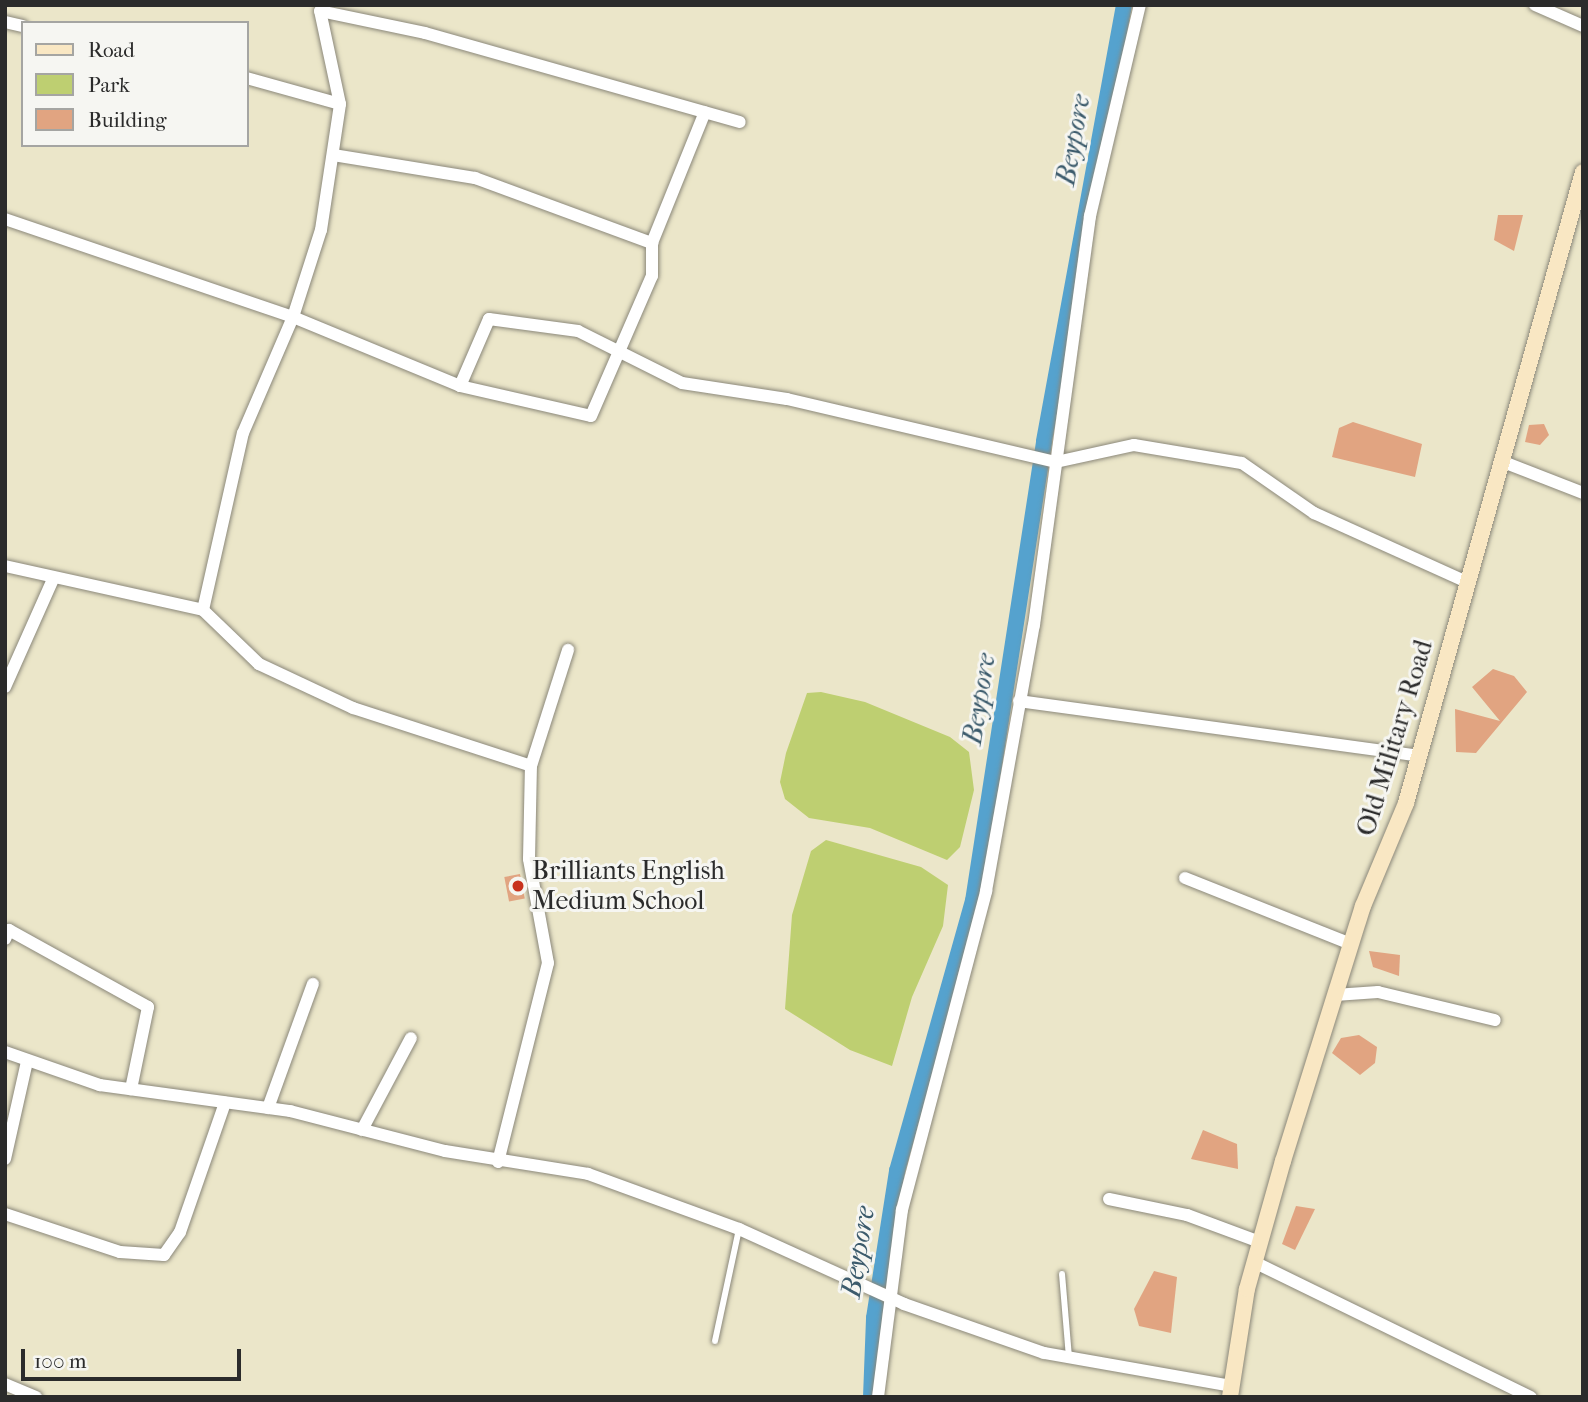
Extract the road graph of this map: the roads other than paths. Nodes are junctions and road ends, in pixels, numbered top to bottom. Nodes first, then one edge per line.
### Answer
1 (1140, 5) edge
2 (1535, 5) edge
3 (319, 8) edge
4 (1583, 26) edge
5 (248, 78) edge
6 (340, 104) junction
7 (705, 112) junction
8 (740, 122) dead end
9 (332, 155) junction
10 (1583, 172) edge
11 (5, 219) edge
12 (652, 243) junction
13 (293, 317) junction
14 (621, 353) junction
15 (460, 386) junction
16 (1501, 461) junction
17 (1056, 462) junction
18 (1583, 493) edge
19 (5, 566) edge
20 (53, 579) junction
21 (1467, 582) junction
22 (204, 610) junction
23 (568, 650) dead end
24 (5, 687) edge
25 (1018, 701) junction
26 (1419, 756) junction
27 (530, 766) junction
28 (1185, 878) dead end
29 (5, 939) edge
30 (1351, 944) junction
31 (313, 984) dead end
32 (1335, 995) junction
33 (1494, 1020) dead end
34 (411, 1038) dead end
35 (5, 1052) edge
36 (27, 1061) junction
37 (131, 1089) junction
38 (225, 1103) junction
39 (268, 1108) junction
40 (362, 1130) junction
41 (5, 1159) edge
42 (498, 1162) junction
43 (1109, 1199) dead end
44 (5, 1214) edge
45 (739, 1229) junction
46 (1260, 1242) junction
47 (1254, 1262) junction
48 (1062, 1274) dead end
49 (890, 1293) junction
50 (715, 1341) dead end
51 (1069, 1357) junction
52 (5, 1384) edge
53 (1231, 1391) edge
54 (36, 1397) edge
55 (878, 1397) edge
56 (1531, 1397) edge

1 - 17 street
2 - 4 street
3 - 6 street
3 - 7 street
5 - 6 street
6 - 9 street
7 - 8 street
7 - 12 street
9 - 12 street
9 - 13 street
10 - 16 main road, Old Military Road
11 - 13 street
12 - 14 street
13 - 15 street
13 - 22 street
14 - 15 street
14 - 15 street
14 - 17 street
16 - 18 street
16 - 21 main road, Old Military Road
17 - 21 street
17 - 25 street
19 - 20 street
20 - 22 street
20 - 24 street
21 - 26 main road, Old Military Road
22 - 27 street
23 - 27 street
25 - 26 street
25 - 49 street
26 - 30 main road, Old Military Road
27 - 42 street
28 - 30 street
29 - 37 street
30 - 32 main road, Old Military Road
31 - 39 street
32 - 33 street
32 - 46 main road, Old Military Road
34 - 40 street
35 - 36 street
36 - 37 street
36 - 41 street
37 - 38 street
38 - 39 street
38 - 44 street
39 - 40 street
40 - 42 street
42 - 45 street
43 - 46 street
45 - 49 street
45 - 50 lane
46 - 47 main road, Old Military Road
47 - 53 main road, Old Military Road
47 - 56 street
48 - 51 lane
49 - 51 street
49 - 55 street
51 - 53 street
52 - 54 street

